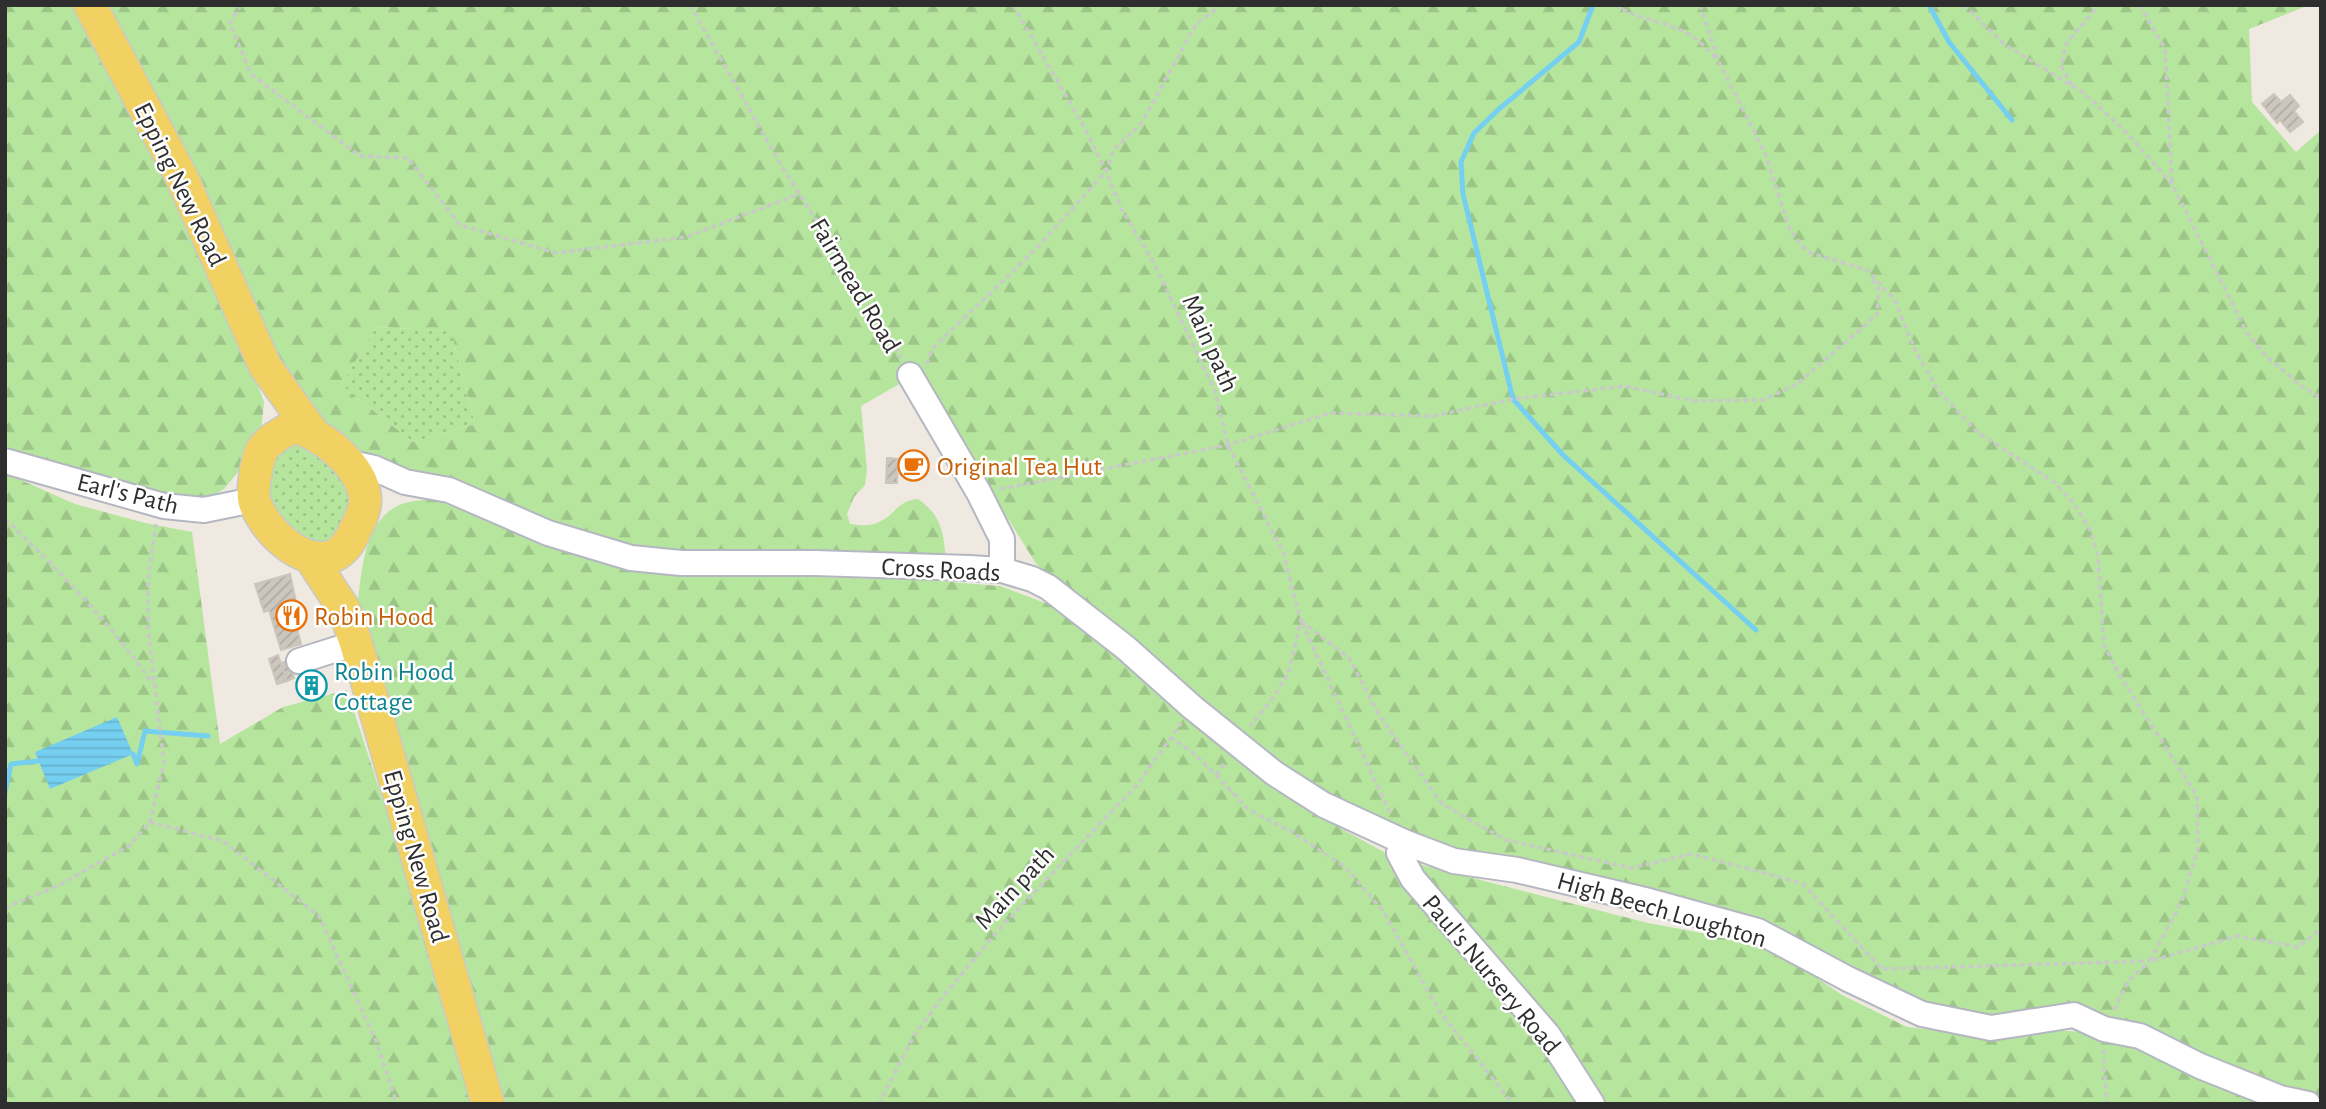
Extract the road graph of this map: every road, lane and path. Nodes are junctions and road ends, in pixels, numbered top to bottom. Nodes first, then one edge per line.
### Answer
1 (90, 5) edge
2 (241, 5) edge
3 (690, 5) edge
4 (1013, 5) edge
5 (1222, 5) edge
6 (1615, 5) edge
7 (1699, 5) edge
8 (1964, 5) edge
9 (2099, 5) edge
10 (2140, 5) edge
11 (1719, 62) junction
12 (2075, 89) junction
13 (1106, 171) junction
14 (2172, 184) junction
15 (800, 194) junction
16 (1867, 270) junction
17 (265, 366) junction
18 (915, 382) junction
19 (2321, 398) edge
20 (313, 433) junction
21 (271, 440) junction
22 (1228, 445) junction
23 (5, 461) edge
24 (346, 462) junction
25 (405, 482) junction
26 (979, 493) junction
27 (253, 500) junction
28 (159, 505) junction
29 (364, 508) junction
30 (5, 519) edge
31 (351, 539) junction
32 (310, 557) junction
33 (1002, 570) junction
34 (344, 609) junction
35 (1301, 621) junction
36 (356, 643) junction
37 (299, 662) dead end
38 (155, 687) junction
39 (1192, 707) junction
40 (1170, 737) junction
41 (1238, 744) junction
42 (150, 822) junction
43 (1404, 842) junction
44 (5, 908) edge
45 (2321, 929) edge
46 (2150, 961) junction
47 (2104, 1029) junction
48 (397, 1104) edge
49 (488, 1104) edge
50 (879, 1104) edge
51 (1513, 1104) edge
52 (1592, 1104) edge
53 (2107, 1104) edge
54 (2308, 1104) edge

1 - 17 main road, Epping New Road
2 - 15 path
3 - 15 path, Fairmead Road
4 - 13 path, Main path
5 - 13 path
6 - 11 path
7 - 11 path
8 - 12 path
9 - 12 path
10 - 14 path
11 - 16 path
12 - 14 path
13 - 18 path
13 - 22 path, Main path
14 - 19 path
15 - 18 path, Fairmead Road
16 - 22 path
16 - 46 path
17 - 20 main road, Epping New Road
17 - 21 main road, Epping New Road
18 - 26 street
20 - 21 main road
20 - 24 main road
21 - 27 main road
22 - 26 path
22 - 35 path, Main path
23 - 28 street, Earl's Path
24 - 25 street, Cross Roads
24 - 29 main road
25 - 29 street
25 - 33 street, Cross Roads
26 - 33 street
27 - 28 street, Earl's Path
27 - 32 main road
28 - 38 path
29 - 31 main road
30 - 38 path
31 - 32 main road
31 - 34 main road, Epping New Road
32 - 34 main road, Epping New Road
33 - 39 street, Cross Roads
34 - 36 main road, Epping New Road
35 - 41 path, Main path
35 - 43 path
35 - 46 path
36 - 37 street
36 - 49 main road, Epping New Road
38 - 42 path
39 - 40 path, Main path
39 - 41 street, Cross Roads
40 - 50 path, Main path
40 - 51 path
41 - 43 street, Cross Roads
42 - 44 path
42 - 48 path
43 - 47 street, High Beech Loughton
43 - 52 street, Paul's Nursery Road
45 - 46 path
46 - 47 path
47 - 53 path
47 - 54 street, High Beech Loughton

